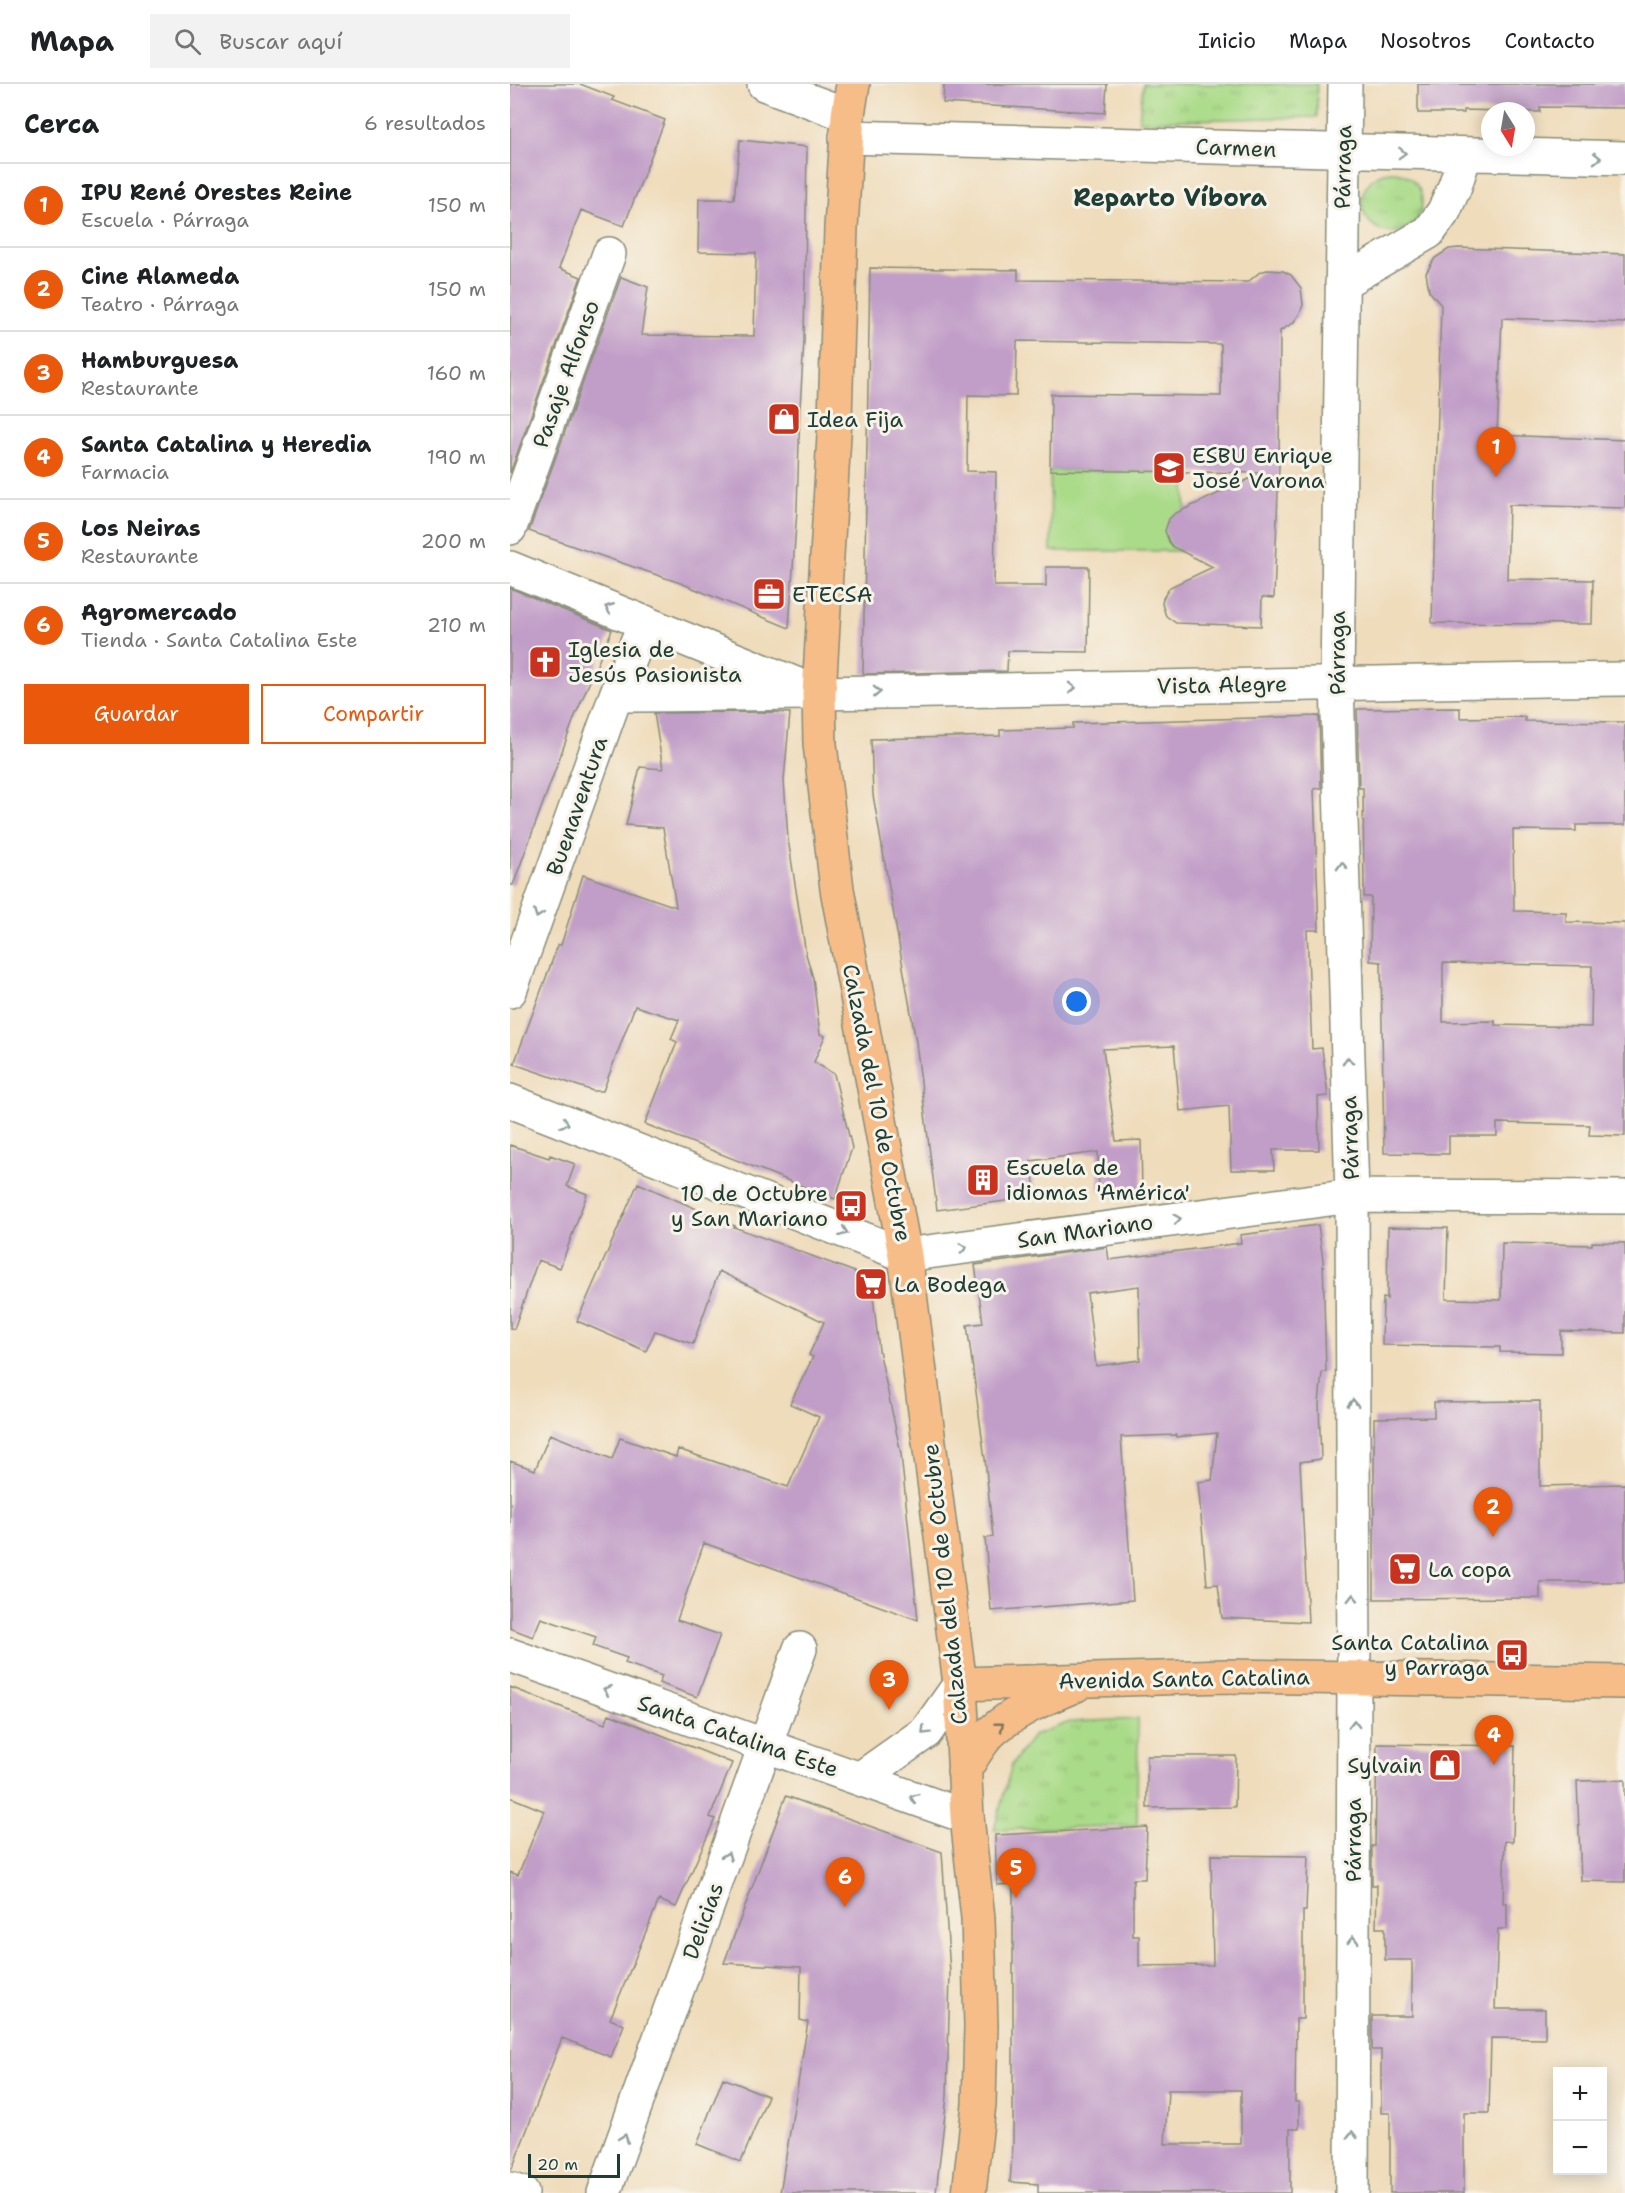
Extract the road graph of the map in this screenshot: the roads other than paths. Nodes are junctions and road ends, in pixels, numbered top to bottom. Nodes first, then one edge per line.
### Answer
1 (764, 84) edge
2 (1345, 84) edge
3 (849, 112) edge
4 (1344, 151) junction
5 (1465, 155) junction
6 (1625, 158) edge
7 (609, 254) dead end
8 (1342, 283) junction
9 (510, 528) edge
10 (510, 568) edge
11 (645, 622) junction
12 (1625, 679) edge
13 (1336, 682) junction
14 (616, 694) junction
15 (819, 694) junction
16 (510, 991) edge
17 (510, 1101) edge
18 (1352, 1196) junction
19 (1625, 1197) edge
20 (905, 1255) junction
21 (800, 1649) dead end
22 (510, 1655) edge
23 (1354, 1677) junction
24 (1089, 1680) junction
25 (1625, 1682) edge
26 (960, 1684) junction
27 (765, 1747) junction
28 (964, 1771) junction
29 (861, 1778) junction
30 (967, 1817) junction
31 (510, 2188) edge
32 (522, 2193) edge
33 (604, 2193) edge
34 (969, 2193) edge
35 (1352, 2193) edge

1 - 3 street, Carmen
2 - 4 street, Párraga
3 - 4 street, Carmen
3 - 15 main road, Calzada del 10 de Octubre
4 -> 5 street, Carmen
4 - 8 street, Párraga
5 -> 6 street, Carmen
5 - 8 street
7 - 9 street, Pasaje Alfonso
8 - 13 street, Párraga
11 -> 10 street
11 - 14 street, Buenaventura
11 - 15 street
12 - 13 street, Vista Alegre
15 -> 13 street, Vista Alegre
18 -> 13 street, Párraga
14 - 15 street, Vista Alegre
14 -> 16 street, Buenaventura
15 - 20 main road, Calzada del 10 de Octubre
17 -> 20 street
18 - 19 street, San Mariano
20 -> 18 street, San Mariano
23 -> 18 street, Párraga
20 - 26 main road, Calzada del 10 de Octubre
21 - 27 street, Delicias
27 -> 22 street, Santa Catalina Este
23 - 24 main road, Avenida Santa Catalina
23 - 25 main road, Avenida Santa Catalina
35 -> 23 street, Párraga
24 - 26 main road, Avenida Santa Catalina
28 -> 24 main road
26 - 28 main road, Calzada del 10 de Octubre
26 -> 29 street
27 - 29 street, Santa Catalina Este
33 -> 27 street, Delicias
28 - 30 main road, Calzada del 10 de Octubre
30 -> 29 street, Santa Catalina Este
30 - 34 main road, Calzada del 10 de Octubre
31 - 32 street

